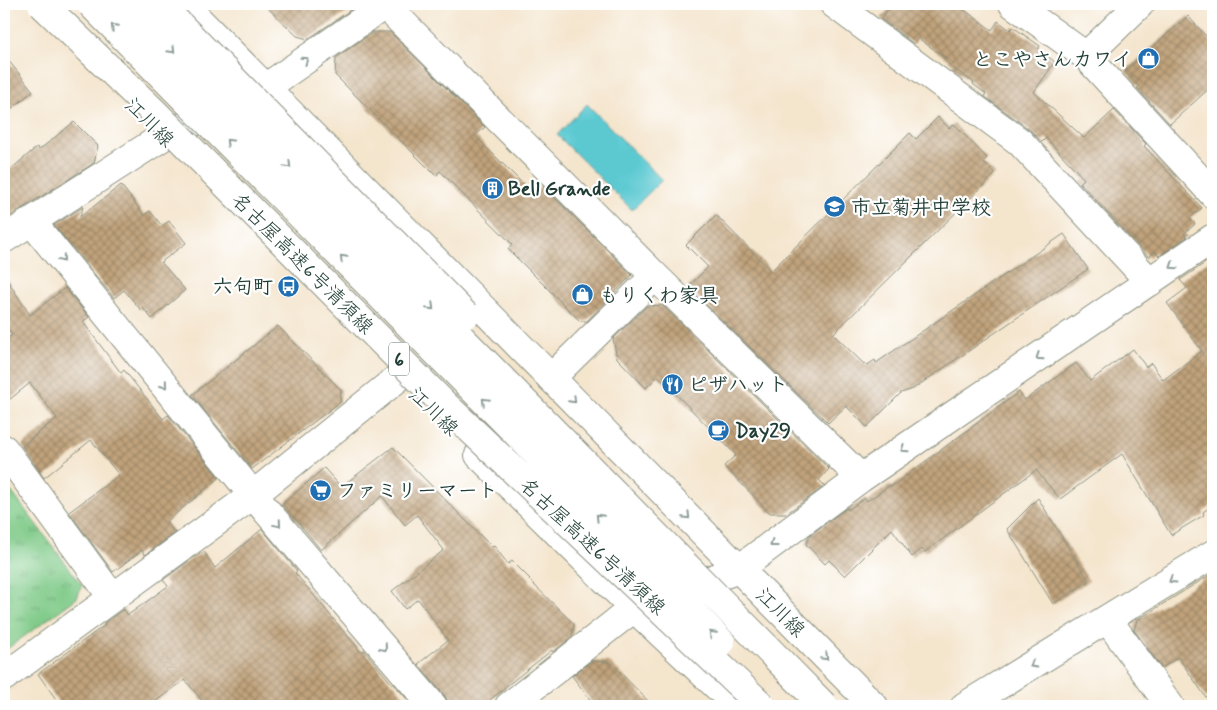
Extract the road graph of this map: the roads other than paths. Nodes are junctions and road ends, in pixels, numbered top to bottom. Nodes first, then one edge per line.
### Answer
1 (30, 4) edge
2 (42, 4) edge
3 (91, 4) edge
4 (125, 4) edge
5 (159, 4) edge
6 (182, 4) edge
7 (386, 4) edge
8 (1013, 4) edge
9 (1140, 4) edge
10 (839, 5) edge
11 (1086, 56) junction
12 (265, 88) junction
13 (164, 136) junction
14 (1213, 194) edge
15 (31, 221) junction
16 (1213, 238) edge
17 (4, 239) edge
18 (655, 276) junction
19 (1150, 282) junction
20 (399, 377) junction
21 (551, 378) junction
22 (4, 450) edge
23 (860, 478) junction
24 (253, 495) junction
25 (1213, 554) edge
26 (739, 569) junction
27 (112, 597) junction
28 (634, 608) junction
29 (1108, 620) junction
30 (4, 677) edge
31 (433, 706) edge
32 (509, 706) edge
33 (738, 706) edge
34 (762, 706) edge
35 (783, 706) edge
36 (824, 706) edge
37 (840, 706) edge
38 (874, 706) edge
39 (965, 706) edge
40 (1170, 706) edge

1 - 13 main road, 江川線
2 - 34 main road, 名古屋高速6号清須線 / 6, bridge
35 -> 3 main road, bridge
4 -> 36 main road, bridge
5 - 37 main road, bridge
6 - 12 main road, 江川線
12 -> 7 main road
7 - 18 main road
8 - 11 main road
9 - 11 main road
10 - 19 main road
11 - 14 main road
12 - 13 main road
12 - 21 main road, 江川線
13 - 15 main road
13 - 20 main road, 江川線
15 - 17 main road
15 -> 24 main road
16 -> 19 main road
18 - 21 main road
18 - 23 main road
19 -> 23 main road
20 - 24 main road
20 - 28 main road, 江川線
21 -> 26 main road, 江川線
22 - 27 main road
23 -> 26 main road
24 - 27 main road
24 -> 31 main road
25 -> 29 main road
26 - 28 main road
26 -> 38 main road, 江川線
27 - 30 main road
28 - 32 main road
28 - 33 main road, 江川線
29 -> 39 main road
29 - 40 main road

